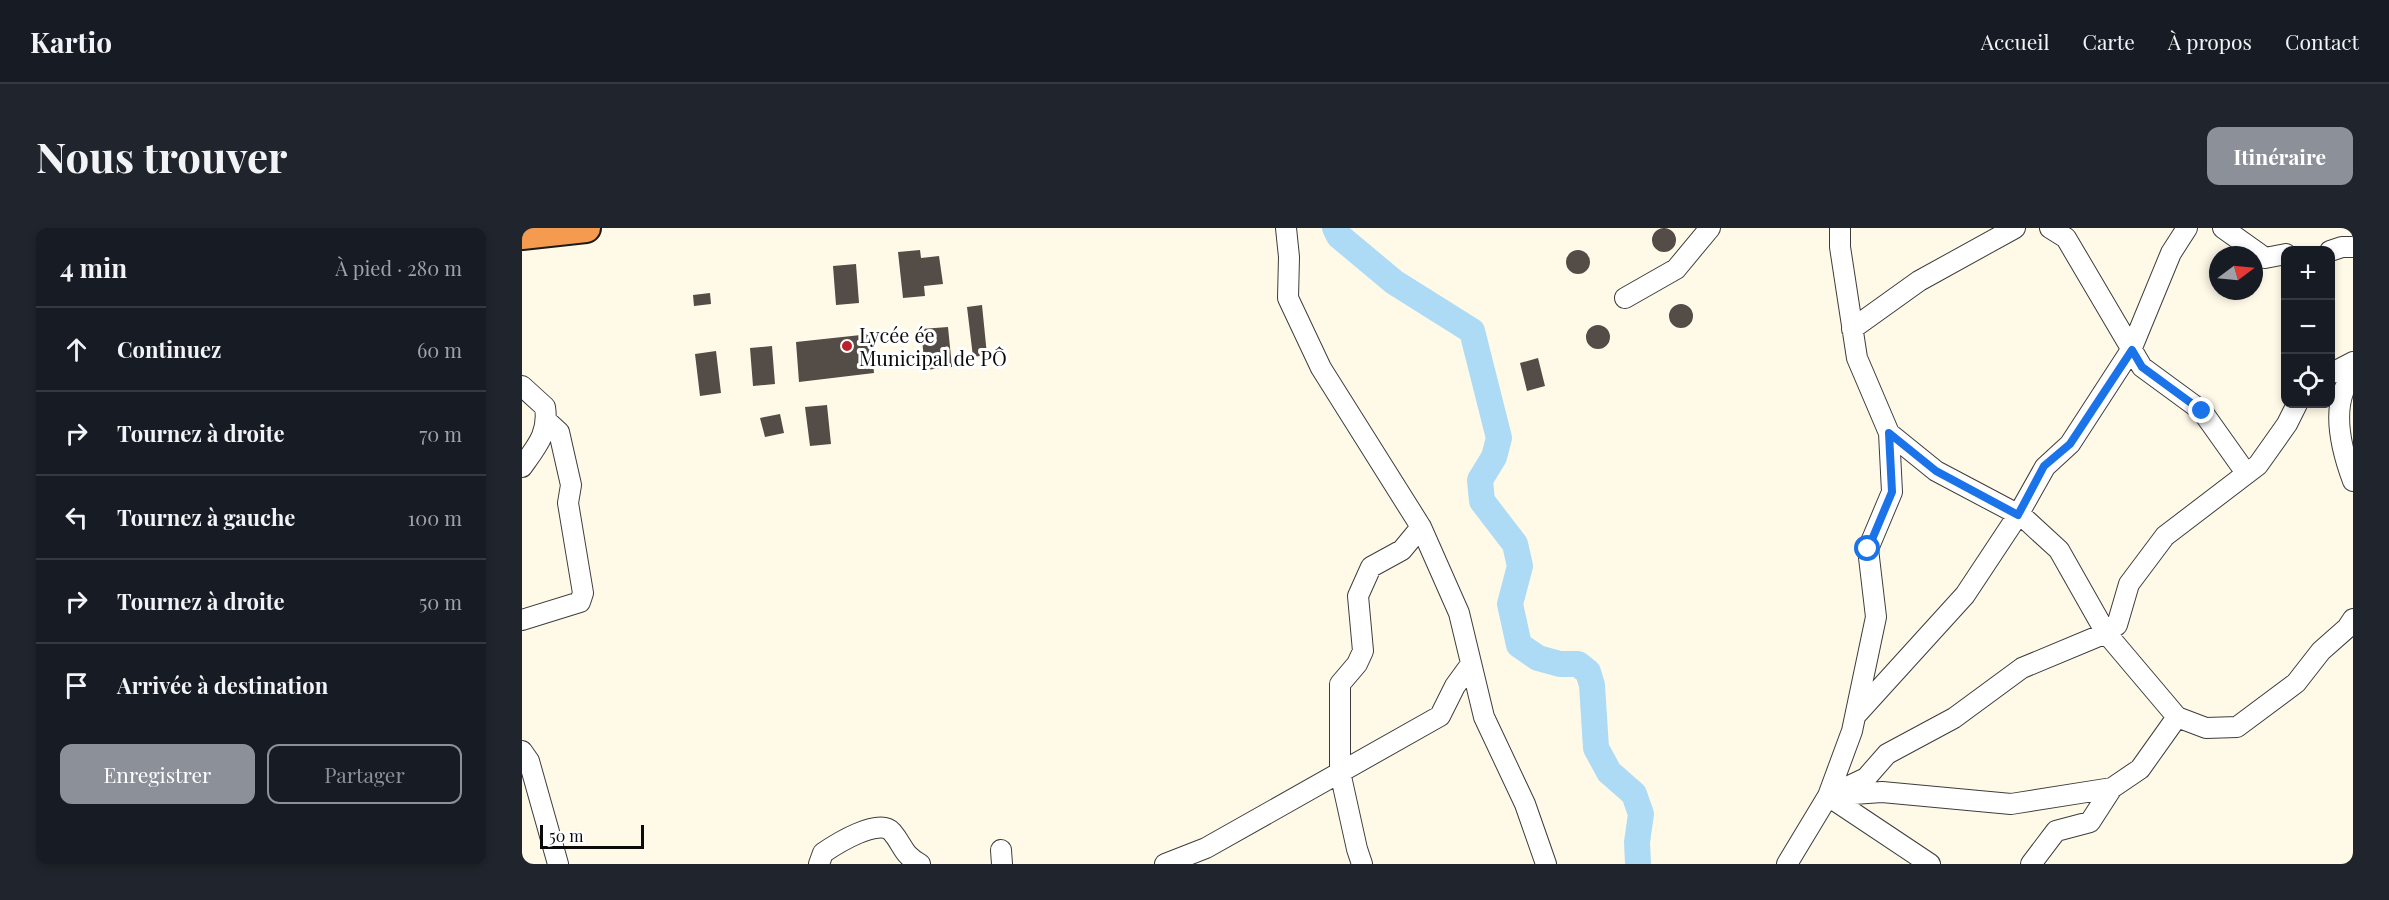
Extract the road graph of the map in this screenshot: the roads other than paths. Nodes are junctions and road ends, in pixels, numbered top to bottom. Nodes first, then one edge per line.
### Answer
1 (586, 228) edge
2 (1286, 228) edge
3 (1710, 228) edge
4 (1840, 228) edge
5 (2015, 228) edge
6 (2050, 228) edge
7 (2187, 228) edge
8 (2223, 228) edge
9 (522, 236) edge
10 (2353, 247) edge
11 (2335, 250) edge
12 (2281, 256) edge
13 (1625, 298) dead end
14 (1852, 329) junction
15 (2132, 350) junction
16 (2353, 362) edge
17 (2335, 372) edge
18 (2353, 375) edge
19 (522, 386) edge
20 (2295, 408) edge
21 (547, 421) junction
22 (1889, 433) junction
23 (522, 467) edge
24 (2246, 473) junction
25 (2353, 481) edge
26 (2018, 515) junction
27 (1421, 528) junction
28 (2353, 619) edge
29 (522, 620) edge
30 (2106, 633) junction
31 (1471, 664) junction
32 (1855, 716) junction
33 (2177, 717) junction
34 (522, 751) edge
35 (1340, 772) junction
36 (2112, 788) junction
37 (1828, 795) junction
38 (1357, 859) edge
39 (558, 864) edge
40 (819, 864) edge
41 (920, 864) edge
42 (1165, 864) edge
43 (1546, 864) edge
44 (1787, 864) edge
45 (1930, 864) edge
46 (2031, 864) edge

1 - 9 highway
2 - 27 street
3 - 13 street
4 - 14 street
5 - 14 street
6 - 15 street
7 - 15 street
8 - 12 street
10 - 11 street
14 - 22 street
15 - 24 street
15 - 26 street
16 - 17 street
18 - 25 street
19 - 21 street
20 - 24 street
21 - 23 street
21 - 29 street
22 - 26 street
22 - 32 street
24 - 30 street
26 - 30 street
26 - 32 street
27 - 31 street
27 - 35 street
28 - 33 street
30 - 33 street
30 - 37 street
31 - 35 street
31 - 43 street
32 - 37 street
33 - 36 street
34 - 39 street
35 - 38 street
35 - 42 street
36 - 37 street
36 - 46 street
37 - 44 street
37 - 45 street
40 - 41 street

